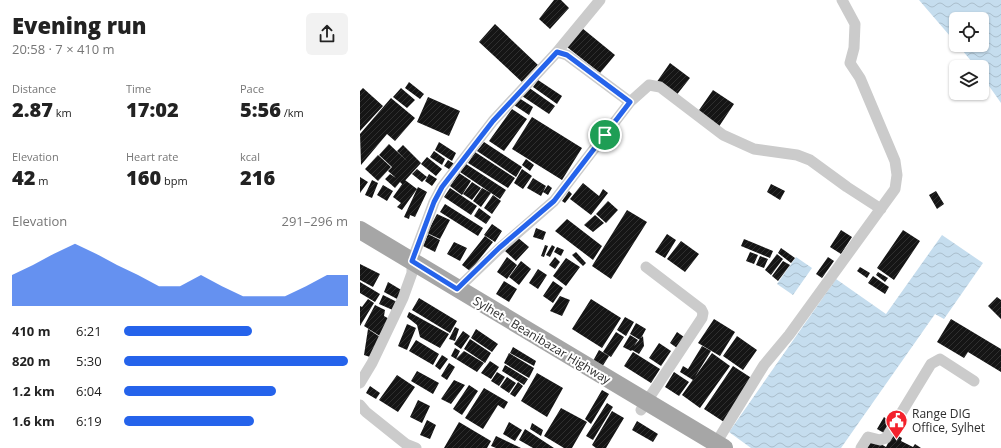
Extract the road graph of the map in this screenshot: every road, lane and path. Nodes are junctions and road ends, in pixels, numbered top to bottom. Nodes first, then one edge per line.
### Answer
1 (600, 0) edge
2 (842, 0) edge
3 (557, 52) junction
4 (630, 102) junction
5 (881, 209) junction
6 (360, 230) edge
7 (360, 241) edge
8 (412, 267) junction
9 (646, 267) dead end
10 (457, 289) junction
11 (974, 381) dead end
12 (360, 383) edge
13 (360, 405) edge
14 (644, 406) junction
15 (713, 447) edge
16 (416, 448) edge
17 (861, 448) edge

1 - 3 street
2 - 5 street
3 - 4 street
3 - 8 street
4 - 5 street
4 - 10 street
5 - 15 street
6 - 8 main road, Sylhet - Beanibazar Highway
7 - 8 main road, Sylhet - Beanibazar Highway
8 - 10 main road, Sylhet - Beanibazar Highway
8 - 12 street
8 - 14 main road, Sylhet - Beanibazar Highway
9 - 14 street
10 - 14 main road, Sylhet - Beanibazar Highway
11 - 17 street
13 - 16 street
14 - 15 main road, Sylhet - Beanibazar Highway

